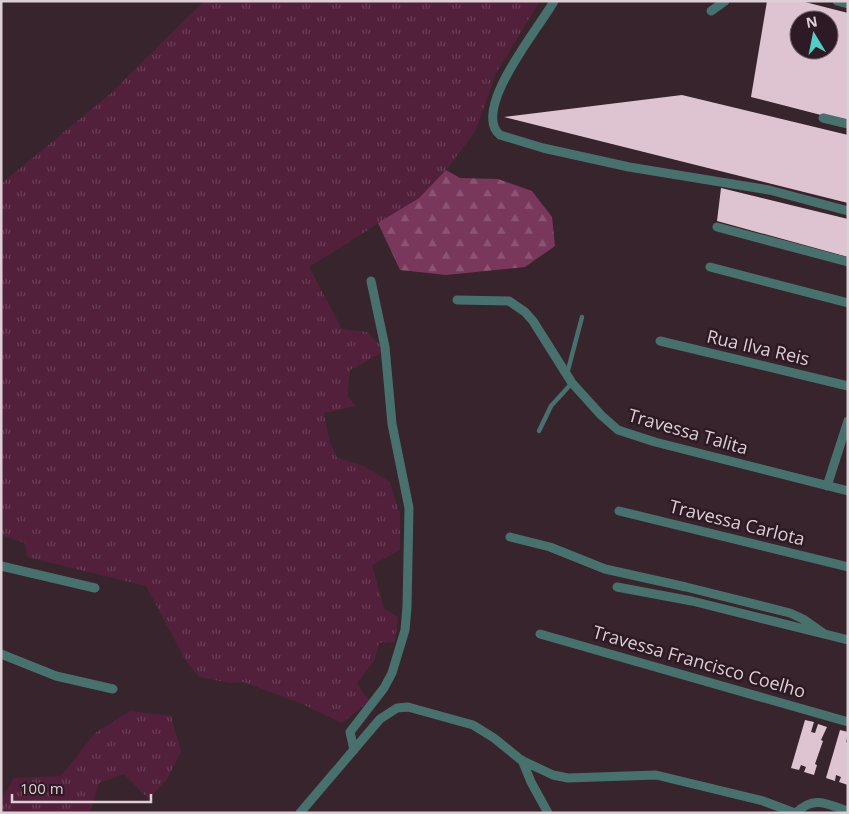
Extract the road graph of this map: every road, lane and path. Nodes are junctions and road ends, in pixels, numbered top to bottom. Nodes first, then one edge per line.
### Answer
1 (554, 1) edge
2 (725, 1) edge
3 (837, 1) edge
4 (848, 4) edge
5 (711, 11) dead end
6 (823, 118) dead end
7 (848, 124) edge
8 (848, 212) edge
9 (717, 227) dead end
10 (848, 262) edge
11 (710, 267) dead end
12 (371, 281) dead end
13 (458, 300) dead end
14 (848, 303) edge
15 (582, 317) dead end
16 (660, 341) dead end
17 (569, 379) junction
18 (848, 386) edge
19 (848, 421) edge
20 (539, 431) dead end
21 (827, 486) junction
22 (848, 491) edge
23 (619, 511) dead end
24 (510, 537) dead end
25 (1, 566) edge
26 (848, 567) edge
27 (617, 586) dead end
28 (96, 588) dead end
29 (716, 594) junction
30 (712, 606) junction
31 (822, 633) junction
32 (540, 634) dead end
33 (848, 640) edge
34 (1, 654) edge
35 (113, 689) dead end
36 (848, 722) edge
37 (354, 750) junction
38 (522, 760) junction
39 (848, 811) edge
40 (300, 813) edge
41 (548, 813) edge
42 (796, 813) edge

1 - 8 street
2 - 5 street
3 - 4 street
6 - 7 street
9 - 10 street
11 - 14 street
12 - 37 street
13 - 17 street, Travessa Talita
15 - 17 lane
16 - 18 street, Rua Ilva Reis
17 - 20 lane
17 - 21 street, Travessa Talita
19 - 21 street
21 - 22 street, Travessa Talita
23 - 26 street, Travessa Carlota
24 - 29 street
25 - 28 street
27 - 30 street
29 - 30 street
29 - 31 street
30 - 31 street
31 - 33 street
32 - 36 street, Travessa Francisco Coelho
34 - 35 street
37 - 38 street
37 - 40 street
38 - 41 street
38 - 42 street
39 - 42 street

